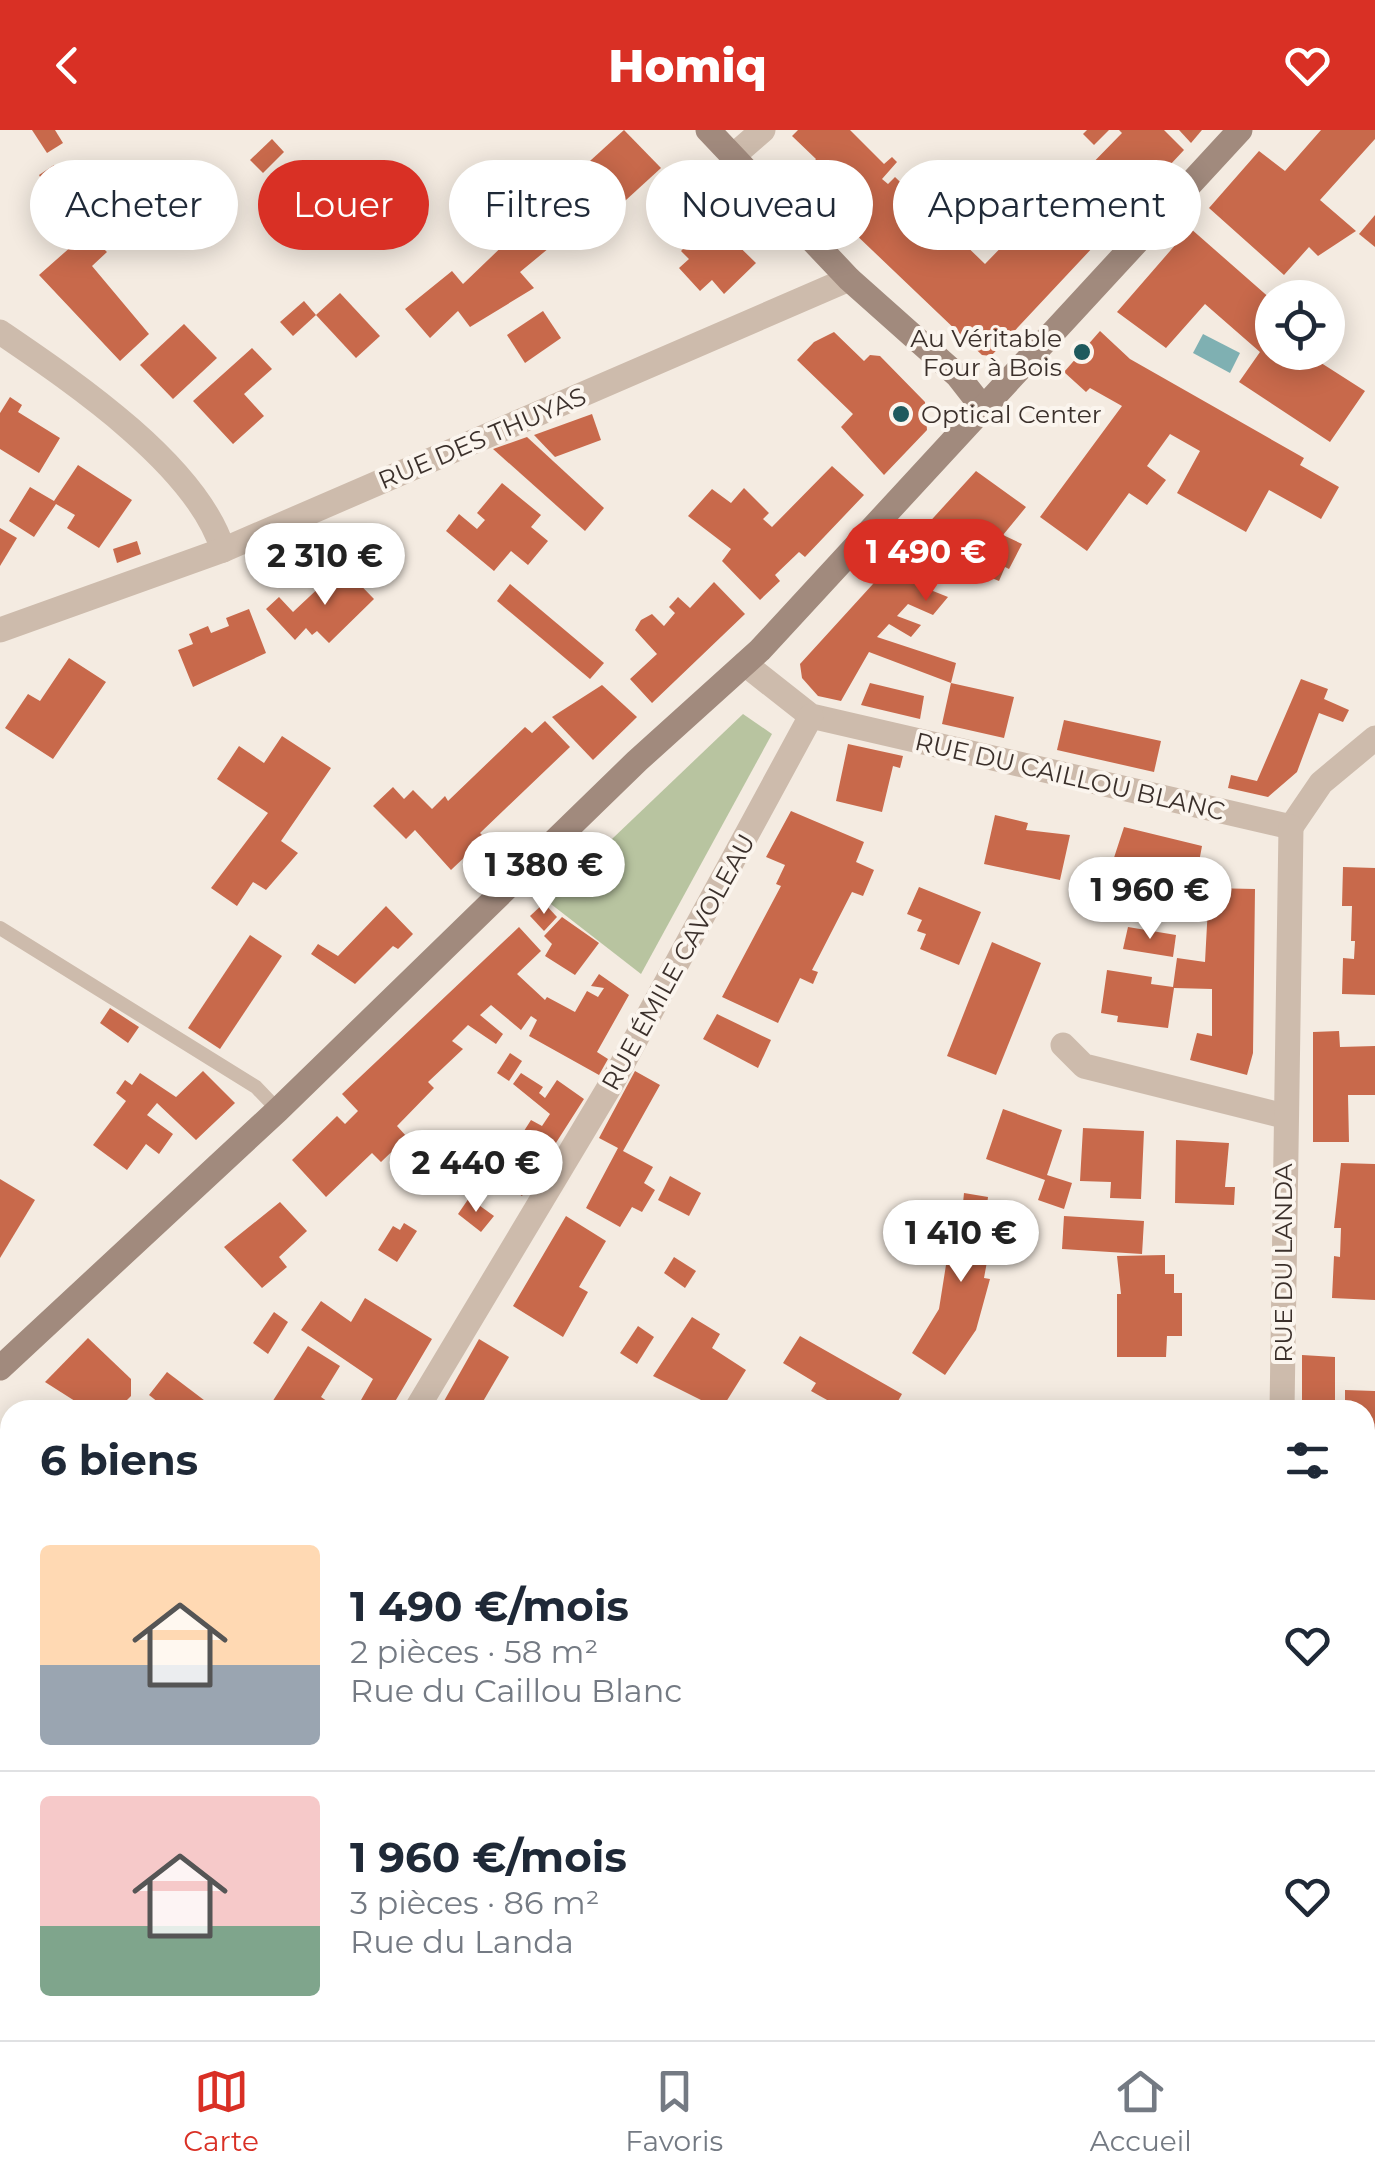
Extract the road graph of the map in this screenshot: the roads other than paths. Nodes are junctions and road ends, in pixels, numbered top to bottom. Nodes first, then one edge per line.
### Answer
1 (708, 130) edge
2 (763, 130) edge
3 (1240, 130) edge
4 (732, 158) junction
5 (849, 278) junction
6 (0, 332) edge
7 (983, 408) junction
8 (223, 550) junction
9 (0, 630) edge
10 (745, 664) junction
11 (810, 716) junction
12 (1375, 738) edge
13 (1290, 827) junction
14 (0, 928) edge
15 (1063, 1046) dead end
16 (278, 1110) junction
17 (1284, 1116) junction
18 (0, 1368) edge
19 (422, 1400) edge
20 (1282, 1400) edge

1 - 4 street
2 - 4 street
3 - 7 street
4 - 5 street
5 - 7 street
5 - 8 street, RUE DES THUYAS
6 - 8 street
7 - 10 street
8 - 9 street, RUE DES THUYAS
10 - 11 street, RUE DU CAILLOU BLANC
10 - 16 street
11 - 13 street, RUE DU CAILLOU BLANC
11 - 19 street, RUE ÉMILE CAVOLEAU
12 - 13 street
13 - 17 street, RUE DU LANDA
14 - 16 lane
15 - 17 street
16 - 18 street
17 - 20 street, RUE DU LANDA

